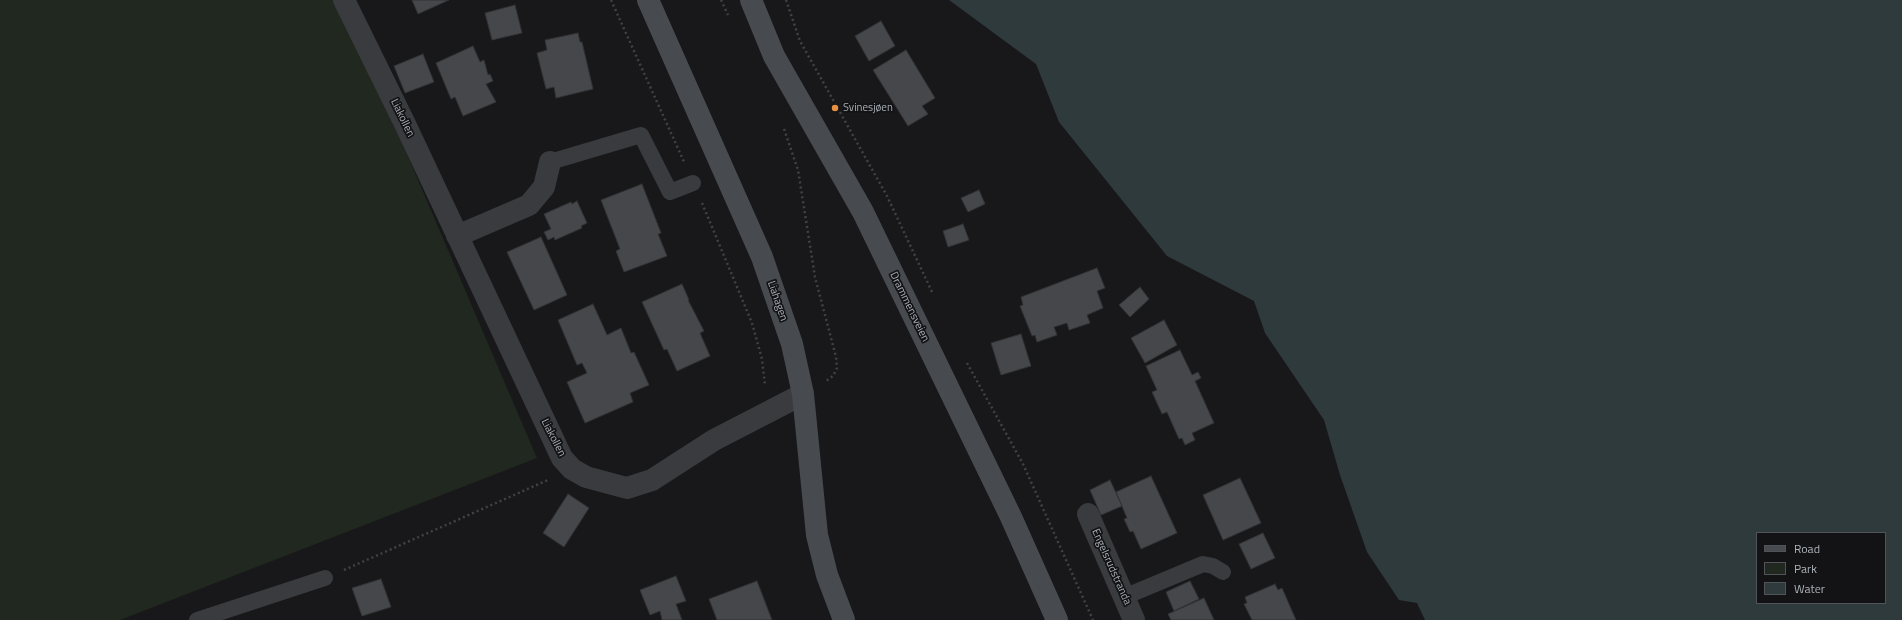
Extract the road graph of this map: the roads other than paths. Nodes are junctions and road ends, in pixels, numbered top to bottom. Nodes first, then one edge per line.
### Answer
1 (344, 0) edge
2 (648, 0) edge
3 (751, 0) edge
4 (550, 162) joint
5 (694, 183) dead end
6 (457, 236) junction
7 (803, 394) junction
8 (1088, 514) dead end
9 (1223, 572) dead end
10 (325, 578) road end
11 (1124, 597) junction
12 (197, 620) edge
13 (844, 620) edge
14 (1057, 620) edge
15 (1134, 620) edge

1 - 6 street, Liakollen
2 - 7 main road, Liahagen
3 - 14 main road, Drammensveien
4 - 5 lane
4 - 6 street
6 - 7 street, Liakollen
7 - 13 main road, Liahagen
8 - 11 street, Engelsrudstranda
9 - 11 lane
10 - 12 lane
11 - 15 street, Engelsrudstranda

